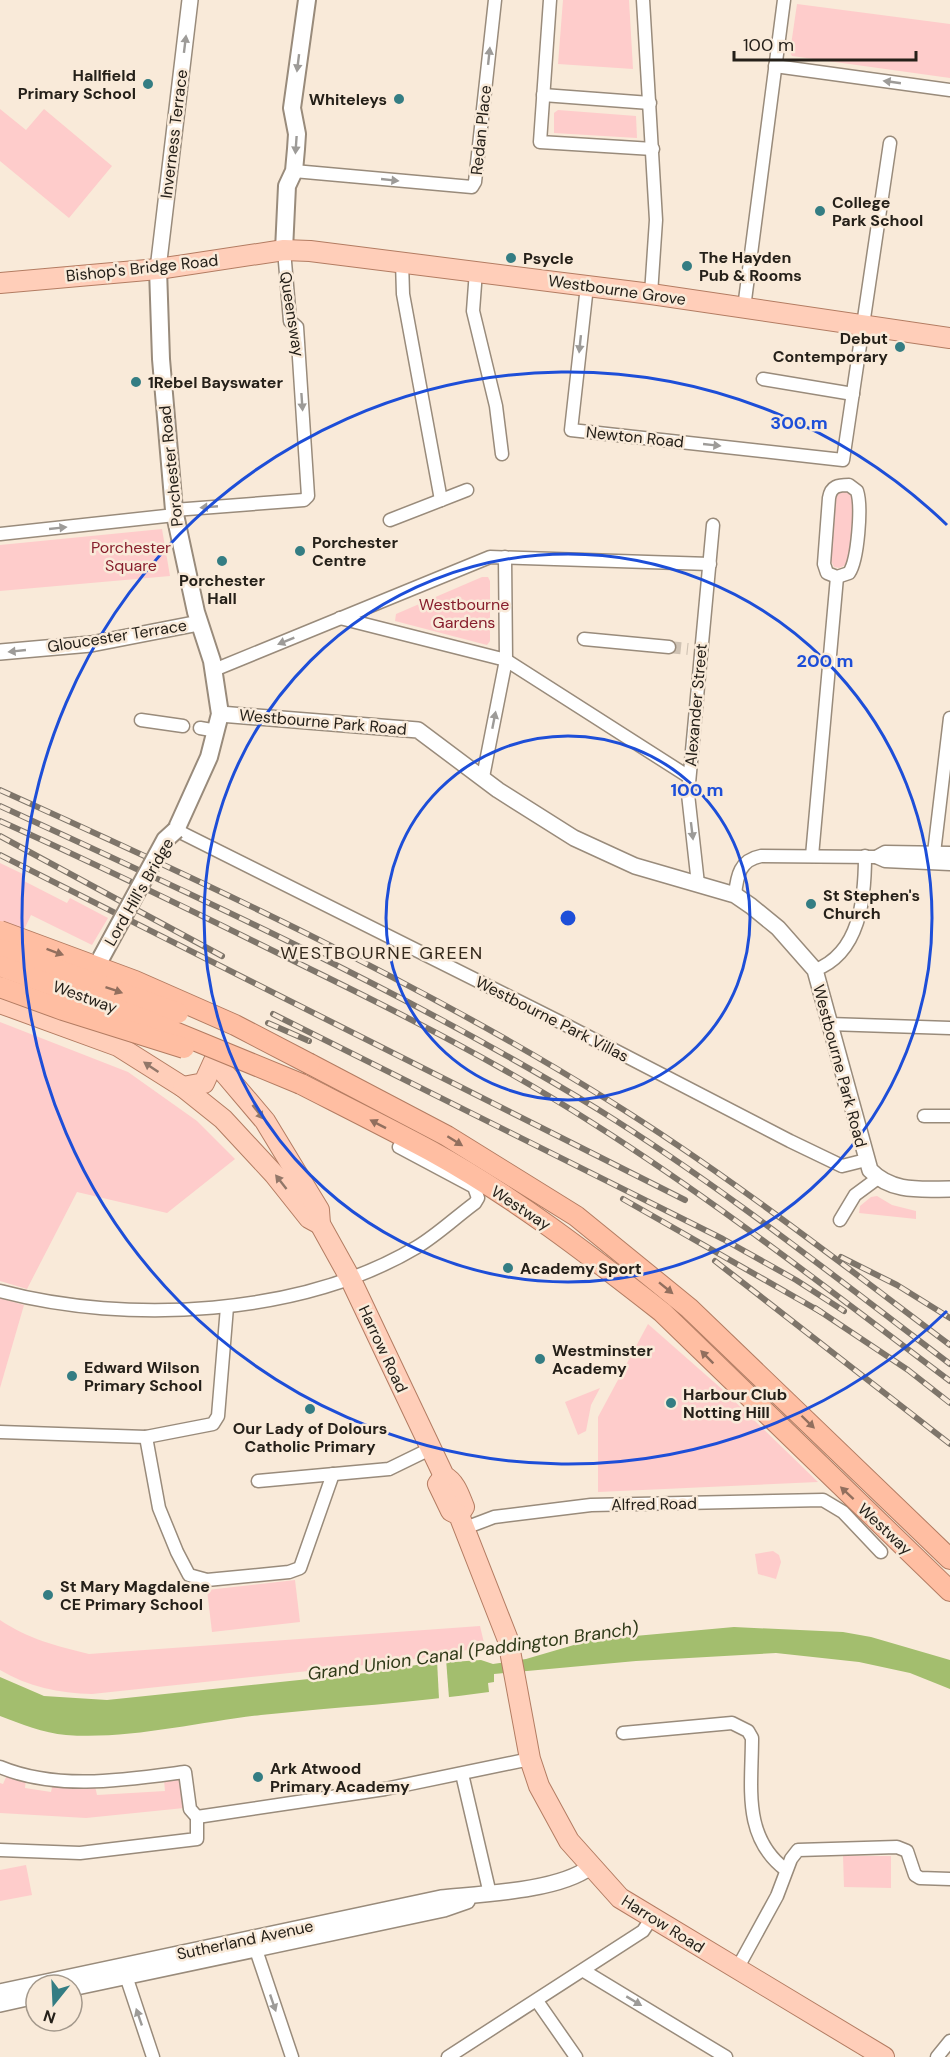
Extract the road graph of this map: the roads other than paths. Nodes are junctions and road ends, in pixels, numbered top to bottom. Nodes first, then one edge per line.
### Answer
1 (190, 0) edge
2 (307, 0) edge
3 (495, 0) edge
4 (550, 0) edge
5 (643, 0) edge
6 (784, 0) edge
7 (775, 66) junction
8 (950, 90) edge
9 (543, 95) junction
10 (650, 103) junction
11 (890, 143) dead end
12 (653, 149) junction
13 (294, 171) junction
14 (284, 250) junction
15 (402, 261) junction
16 (158, 269) junction
17 (476, 271) junction
18 (0, 283) edge
19 (586, 286) junction
20 (651, 294) junction
21 (744, 309) junction
22 (863, 325) junction
23 (950, 338) edge
24 (763, 379) dead end
25 (853, 394) junction
26 (502, 454) dead end
27 (468, 490) dead end
28 (440, 495) junction
29 (175, 512) junction
30 (390, 520) dead end
31 (713, 525) dead end
32 (0, 534) edge
33 (505, 557) junction
34 (710, 564) junction
35 (837, 577) junction
36 (340, 618) junction
37 (199, 623) junction
38 (584, 639) dead end
39 (669, 647) tunnel mouth
40 (688, 649) tunnel mouth
41 (701, 650) junction
42 (0, 652) edge
43 (506, 660) junction
44 (214, 670) junction
45 (950, 718) edge
46 (141, 720) dead end
47 (219, 722) junction
48 (183, 726) dead end
49 (200, 728) dead end
50 (483, 777) junction
51 (689, 777) junction
52 (176, 830) junction
53 (934, 853) junction
54 (950, 853) edge
55 (812, 856) junction
56 (870, 857) junction
57 (950, 864) edge
58 (698, 884) junction
59 (735, 895) junction
60 (0, 931) edge
61 (0, 950) edge
62 (106, 960) dead end
63 (0, 966) edge
64 (814, 970) junction
65 (0, 987) edge
66 (0, 1002) edge
67 (829, 1024) junction
68 (89, 1026) dead end
69 (950, 1028) edge
70 (118, 1046) junction
71 (310, 1064) junction
72 (301, 1084) junction
73 (183, 1087) junction
74 (924, 1116) dead end
75 (950, 1116) edge
76 (399, 1147) dead end
77 (866, 1160) junction
78 (878, 1178) junction
79 (950, 1189) edge
80 (840, 1220) dead end
81 (320, 1224) junction
82 (350, 1278) junction
83 (0, 1291) edge
84 (227, 1307) junction
85 (0, 1432) edge
86 (146, 1437) junction
87 (430, 1449) junction
88 (333, 1474) junction
89 (258, 1481) dead end
90 (462, 1522) junction
91 (881, 1551) dead end
92 (950, 1559) edge
93 (950, 1591) edge
94 (623, 1733) dead end
95 (530, 1759) junction
96 (0, 1767) edge
97 (462, 1774) junction
98 (197, 1817) junction
99 (0, 1850) edge
100 (590, 1866) junction
101 (786, 1870) junction
102 (950, 1880) edge
103 (490, 1894) junction
104 (651, 1919) junction
105 (254, 1944) junction
106 (737, 1969) junction
107 (124, 1971) junction
108 (584, 1971) junction
109 (84, 1984) edge
110 (0, 1992) edge
111 (24, 1999) edge
112 (537, 2001) junction
113 (0, 2004) edge
114 (950, 2041) edge
115 (153, 2057) edge
116 (292, 2057) edge
117 (448, 2057) edge
118 (576, 2057) edge
119 (726, 2057) edge
120 (884, 2057) edge
121 (937, 2057) edge

16 -> 1 street, Inverness Terrace
2 -> 13 main road, Queensway
13 -> 3 street, Redan Place
4 - 9 street
5 - 10 street
6 - 7 street
8 -> 7 street
7 - 21 street
9 - 10 street
9 - 12 street
10 - 12 street
11 - 22 street
12 - 20 street
13 - 14 main road, Queensway
14 - 15 main road, Westbourne Grove
14 - 16 main road, Bishop's Bridge Road
14 -> 29 street, Queensway
15 - 17 main road, Westbourne Grove
15 - 28 street
16 - 18 main road, Bishop's Bridge Road
16 - 29 main road, Porchester Road
17 - 19 main road, Westbourne Grove
17 - 26 street
19 - 20 main road, Westbourne Grove
19 -> 25 street, Newton Road
20 - 21 main road, Westbourne Grove
21 - 22 main road, Westbourne Grove
22 - 23 main road, Westbourne Grove
22 - 25 street
24 - 25 street
27 - 28 street
28 - 30 street
32 -> 29 street
29 - 37 main road, Porchester Road
31 - 34 street, Alexander Street
33 - 34 street
33 - 36 street
33 - 43 street
34 - 41 street, Alexander Street
35 - 35 street
35 - 55 street
36 - 43 street
36 -> 44 street
37 -> 42 street, Gloucester Terrace
37 - 44 main road, Porchester Road
38 - 39 street
40 - 41 street
41 - 51 street, Alexander Street
50 -> 43 street
43 - 51 street
44 - 47 main road, Porchester Road
45 - 53 street
46 - 48 street
47 - 49 street
47 - 50 street, Westbourne Park Road
47 - 52 main road, Porchester Road
50 - 58 street, Westbourne Park Road
51 -> 58 street, Alexander Street
52 - 62 main road, Lord Hill's Bridge
52 - 77 street, Westbourne Park Villas
53 - 54 street
53 - 56 street
55 - 56 street
55 - 59 street
56 - 57 street
56 - 64 street
58 - 59 street, Westbourne Park Road
59 - 64 street, Westbourne Park Road
60 -> 71 highway, bridge
61 -> 71 highway, Westway, bridge
63 - 72 highway, Westway, bridge
64 - 67 street, Westbourne Park Road
65 - 72 highway, bridge
66 - 70 main road, Harrow Road
67 - 69 street
67 - 77 street, Westbourne Park Road
68 - 70 main road, Harrow Road
73 -> 70 main road, Harrow Road
71 -> 92 highway, Westway
93 -> 72 highway, Westway
81 -> 73 main road, Harrow Road
73 -> 81 main road, Harrow Road
74 - 75 street
76 - 82 street
77 - 78 street, Westbourne Park Road
78 - 79 street
78 - 80 street
81 - 82 main road, Harrow Road
82 - 84 street
82 - 87 main road, Harrow Road
83 - 84 street
84 - 86 street
85 - 86 street
86 - 88 street
87 - 88 street
87 - 90 main road, Harrow Road
88 - 89 street
90 - 91 street, Alfred Road
90 - 95 main road, Harrow Road
94 - 101 street
95 - 97 street
95 - 100 main road, Harrow Road
96 - 98 street
97 - 98 street
97 - 103 street
98 - 99 street
100 - 103 street, Sutherland Avenue
100 - 104 main road, Harrow Road
101 - 102 street
101 - 106 street
103 - 105 street, Sutherland Avenue
104 - 106 main road, Harrow Road
104 - 108 street
105 - 107 street, Sutherland Avenue
105 -> 116 street
106 - 120 main road, Harrow Road
107 - 109 street, Sutherland Avenue
107 - 110 street, Sutherland Avenue
115 -> 107 street
108 - 112 street
108 -> 119 street
111 - 113 street
112 - 117 street
112 - 118 street
114 - 121 street

